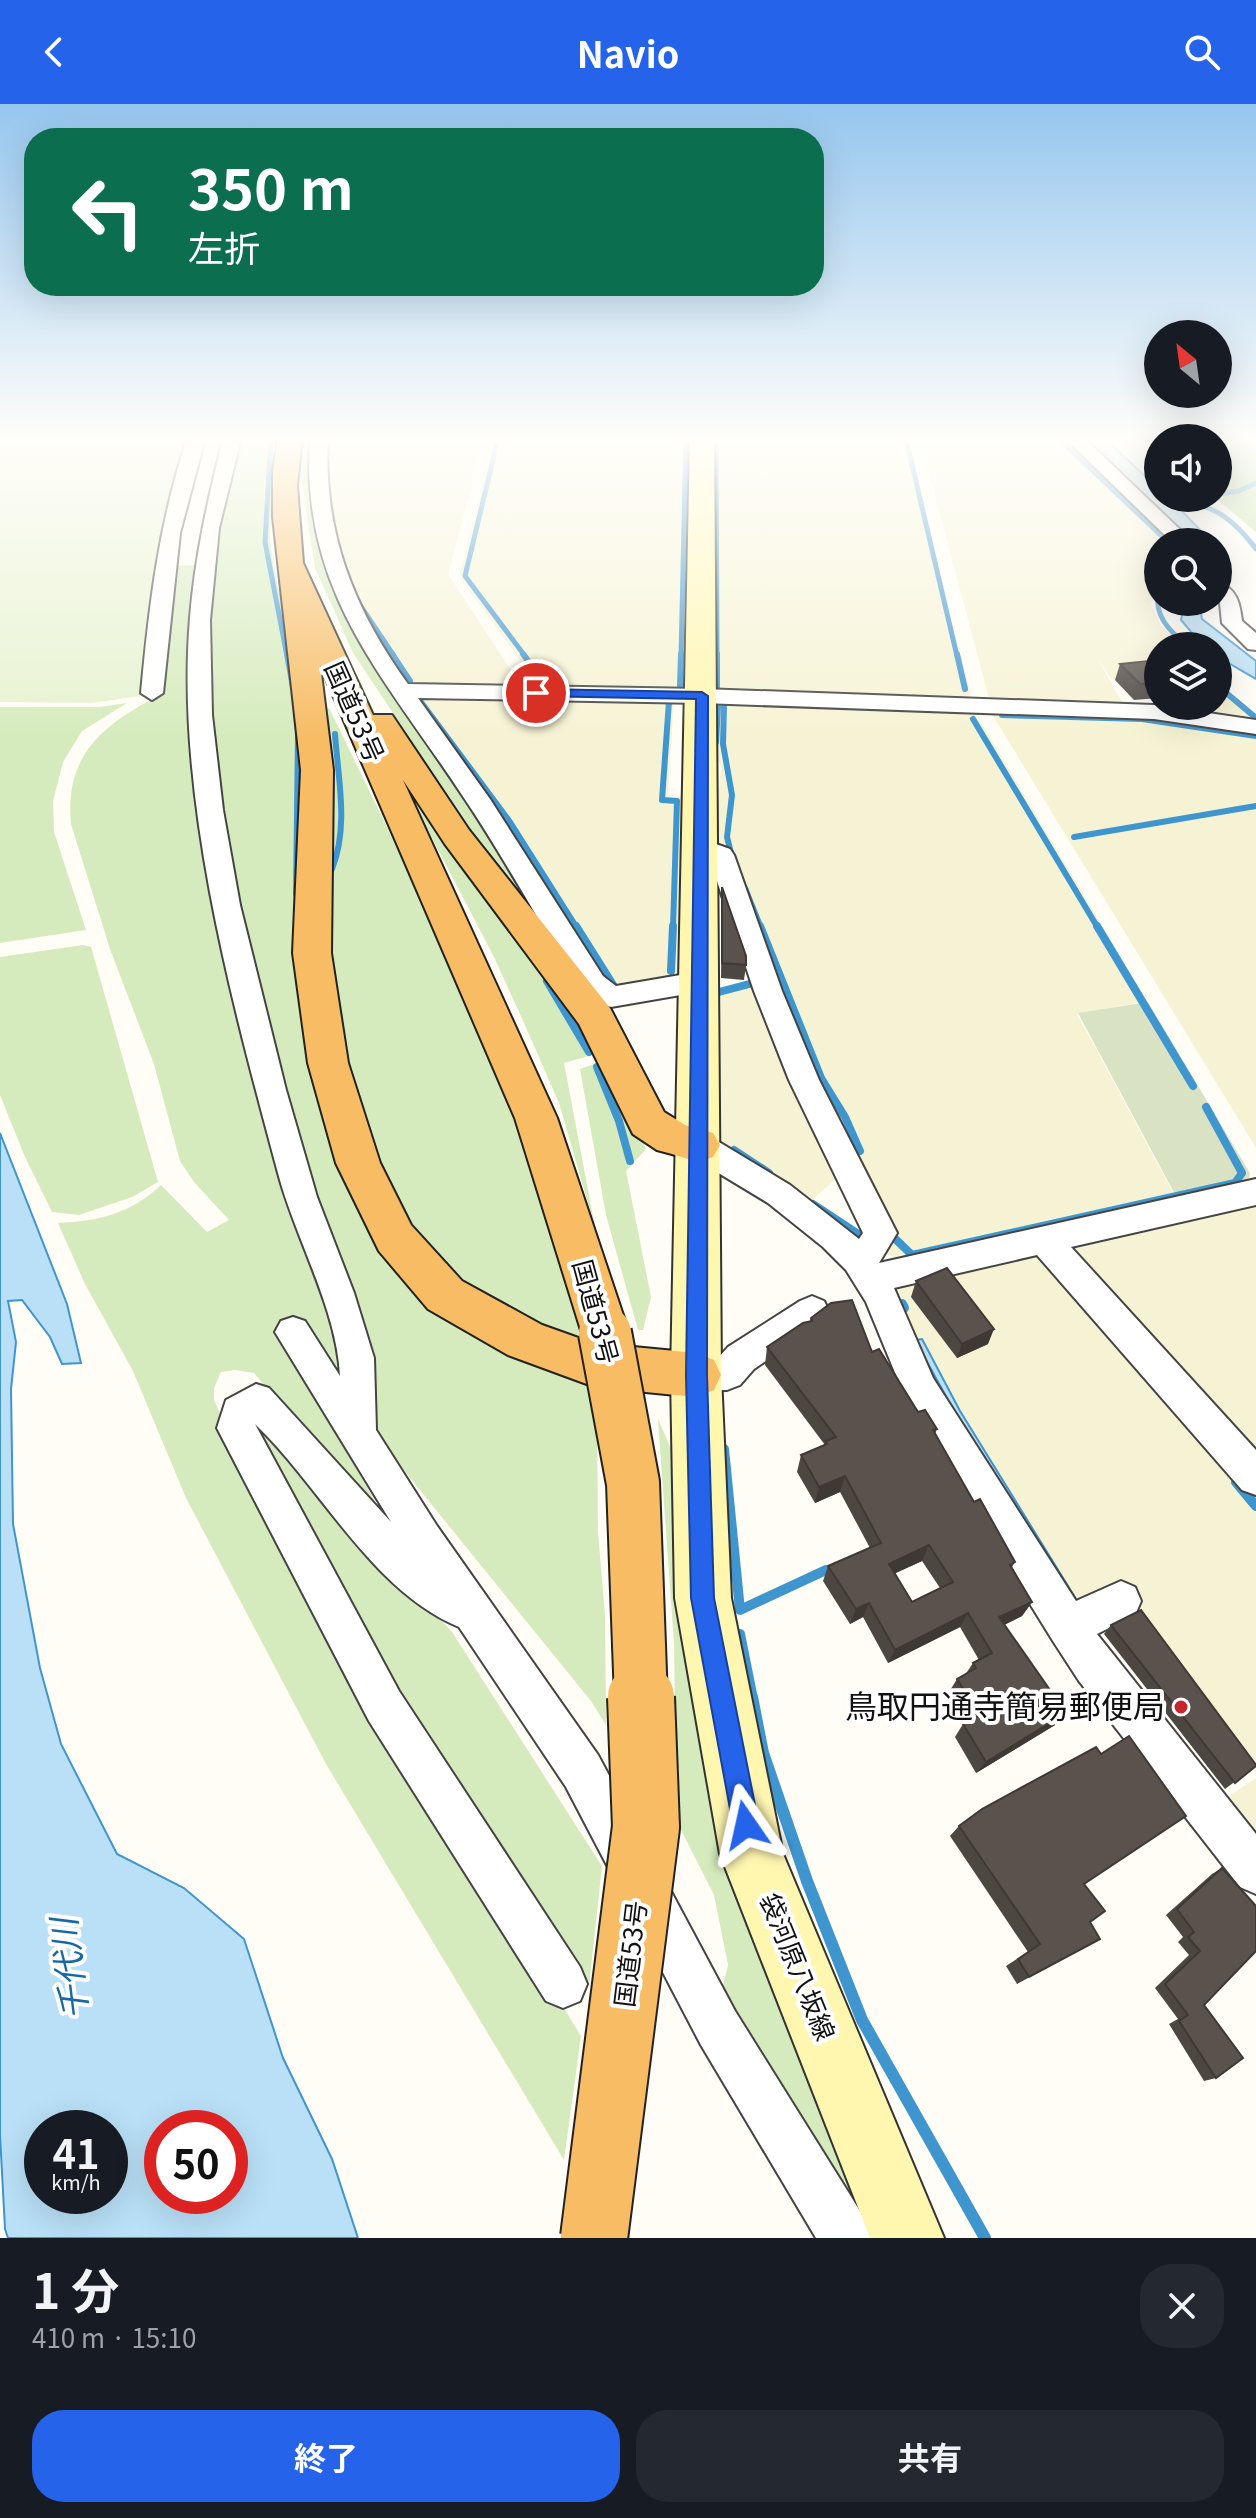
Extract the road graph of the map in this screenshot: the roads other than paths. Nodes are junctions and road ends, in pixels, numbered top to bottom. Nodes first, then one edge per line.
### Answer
1 (169, 539) edge
2 (211, 539) edge
3 (288, 539) edge
4 (326, 539) edge
5 (702, 539) edge
6 (290, 563) junction
7 (309, 613) junction
8 (1231, 616) edge
9 (1254, 644) edge
10 (403, 691) junction
11 (152, 693) dead end
12 (702, 696) junction
13 (1256, 727) edge
14 (699, 846) junction
15 (698, 982) junction
16 (698, 1145) junction
17 (1256, 1192) edge
18 (1044, 1240) junction
19 (865, 1269) junction
20 (812, 1311) dead end
21 (293, 1332) dead end
22 (696, 1375) junction
23 (357, 1434) junction
24 (1256, 1477) edge
25 (1121, 1601) dead end
26 (479, 1621) junction
27 (1068, 1626) junction
28 (1256, 1871) edge
29 (563, 1984) dead end
30 (594, 2238) edge
31 (846, 2238) edge
32 (907, 2238) edge

1 - 11 street
2 - 23 street
3 - 6 highway, 国道53号
4 - 10 street
5 - 12 main road, 袋河原八坂線
6 - 7 highway, 国道53号
6 - 22 highway
7 - 16 highway
7 - 30 highway, 国道53号, bridge
8 - 9 street
10 - 12 street
10 - 15 street
12 - 13 street
12 - 14 main road, 袋河原八坂線
14 - 15 main road, 袋河原八坂線
14 - 19 street
15 - 16 main road, 袋河原八坂線
16 - 19 street
16 - 22 main road, 袋河原八坂線
17 - 18 street
18 - 19 street
18 - 24 street
19 - 27 street
20 - 22 street
21 - 23 street
22 - 32 main road, 袋河原八坂線
23 - 26 street
25 - 27 street
26 - 29 street
26 - 31 street
27 - 28 street

